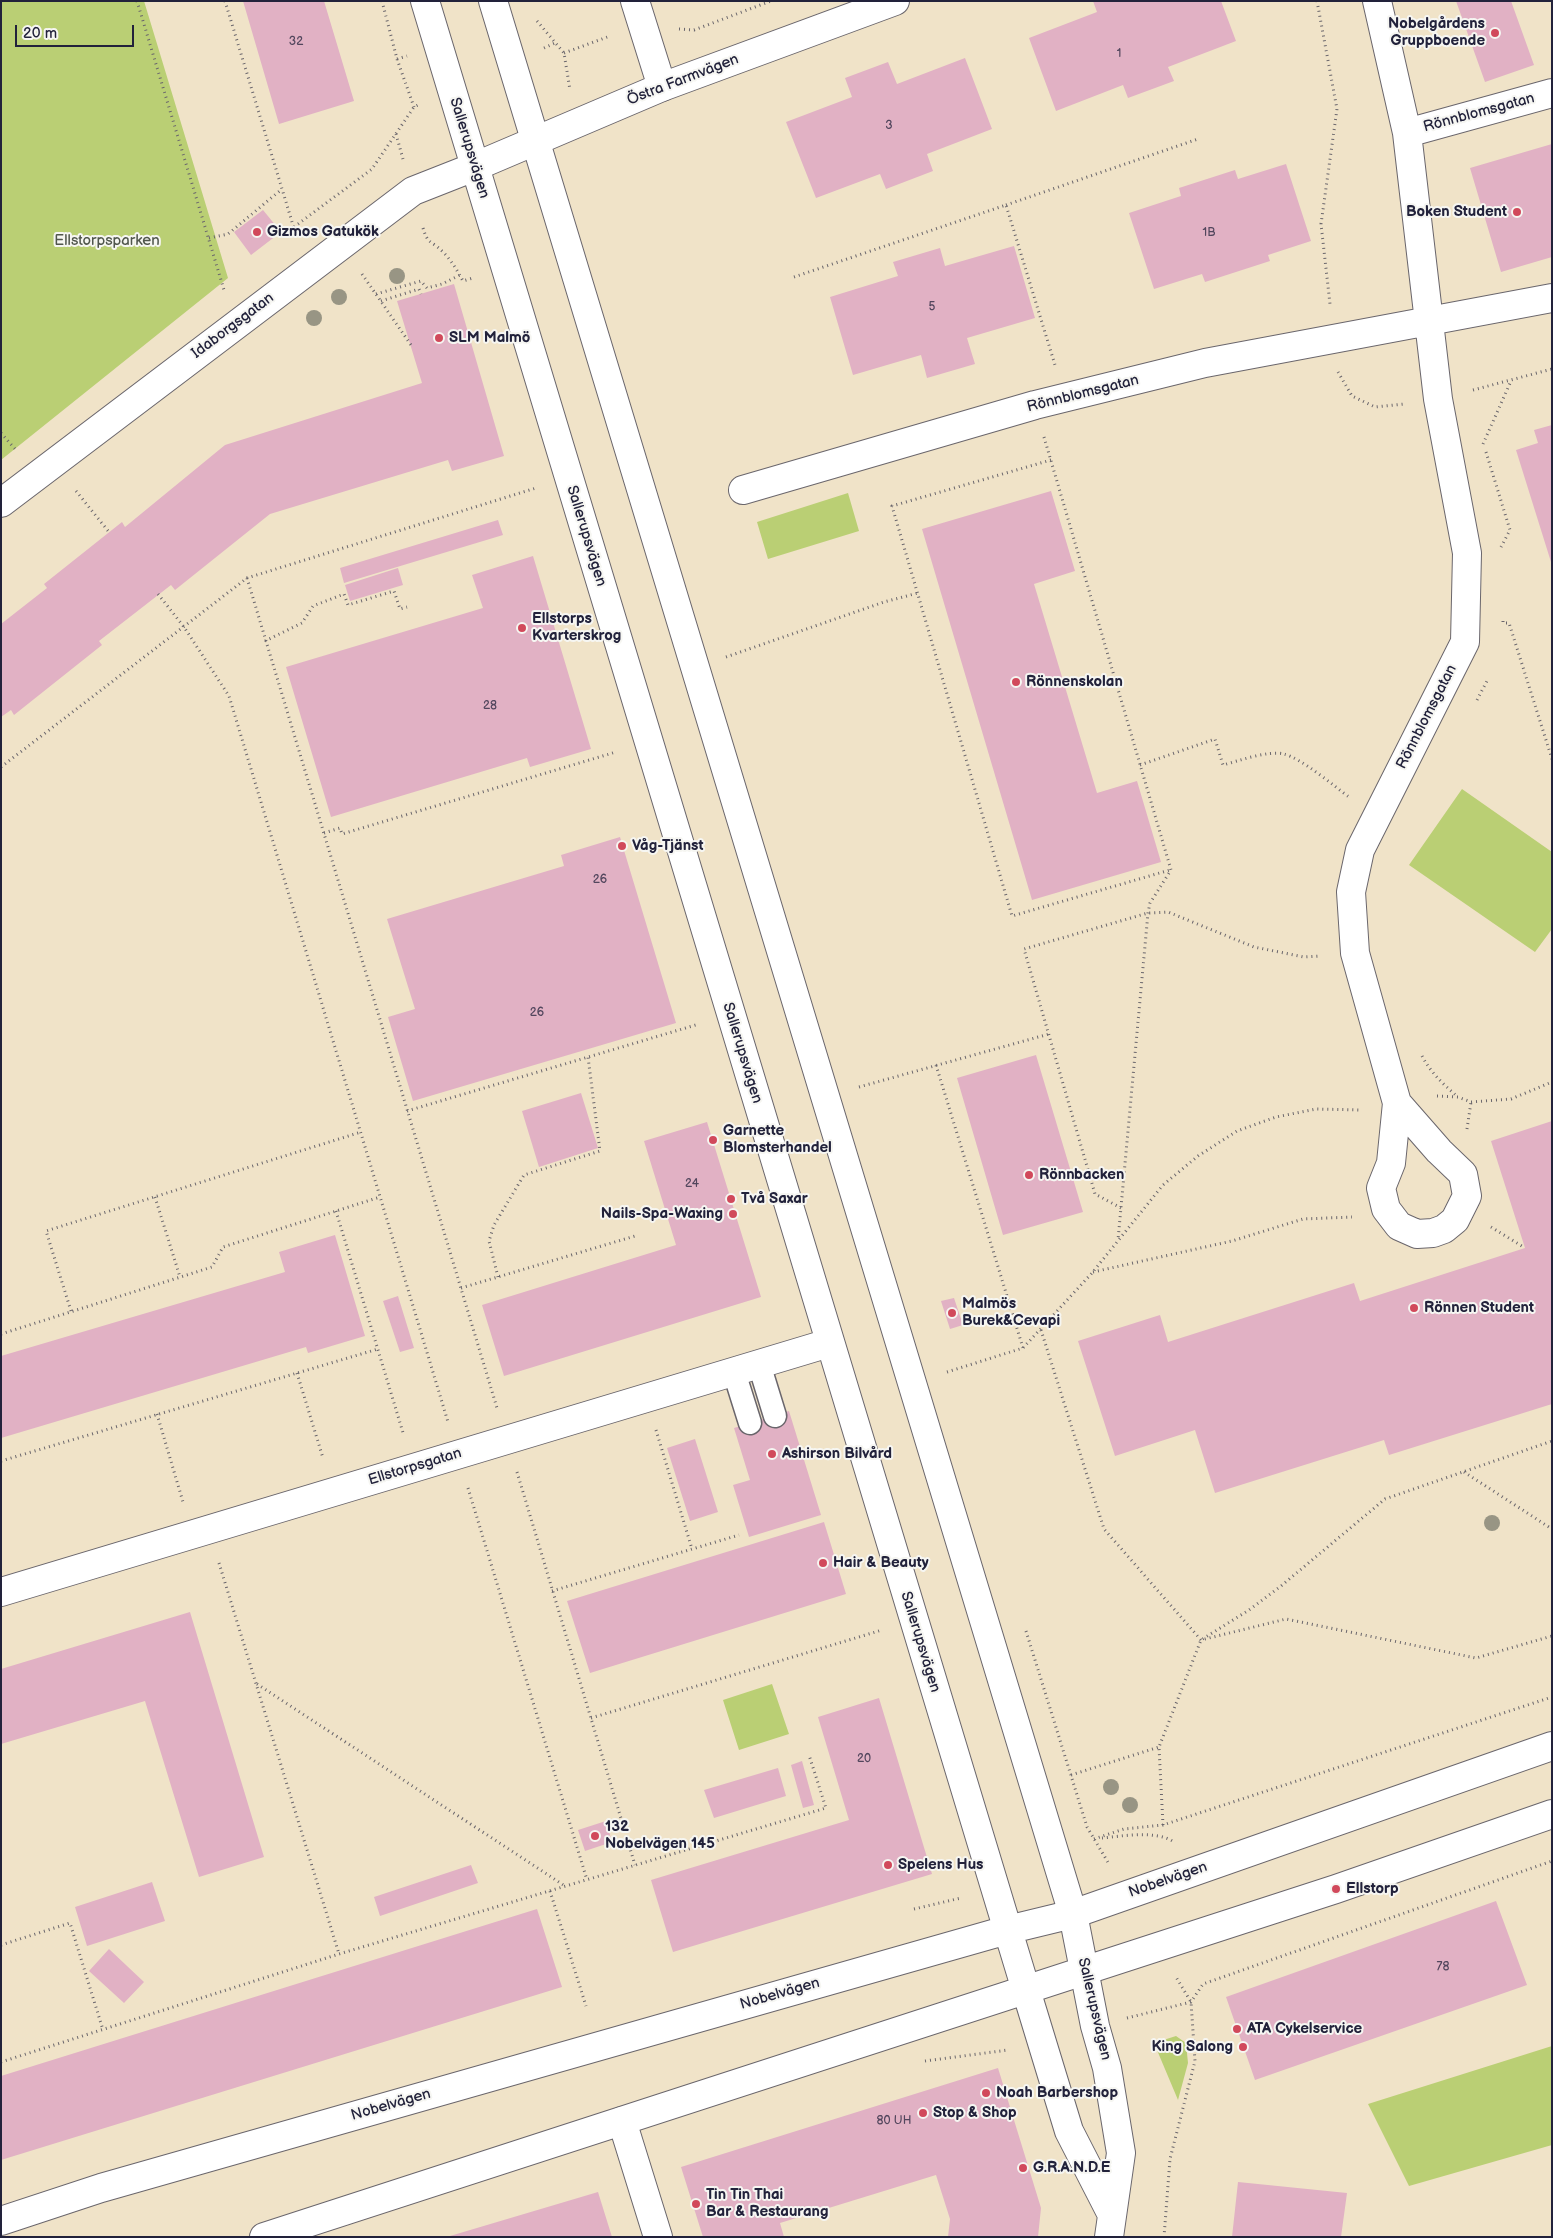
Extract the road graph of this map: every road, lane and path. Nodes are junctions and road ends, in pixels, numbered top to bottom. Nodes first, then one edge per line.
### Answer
1 (137, 1) edge
2 (225, 1) edge
3 (382, 1) edge
4 (425, 1) edge
5 (493, 1) edge
6 (635, 1) edge
7 (771, 1) edge
8 (895, 1) edge
9 (1317, 1) edge
10 (1377, 1) edge
11 (534, 18) dead end
12 (694, 30) dead end
13 (564, 53) dead end
14 (662, 87) junction
15 (1552, 93) edge
16 (1407, 133) junction
17 (1198, 139) dead end
18 (535, 141) junction
19 (474, 166) junction
20 (282, 189) junction
21 (1006, 205) junction
22 (209, 238) junction
23 (342, 244) junction
24 (460, 275) dead end
25 (794, 277) dead end
26 (376, 294) junction
27 (420, 294) dead end
28 (1552, 298) edge
29 (381, 301) junction
30 (1428, 322) junction
31 (234, 325) junction
32 (1334, 338) junction
33 (411, 345) dead end
34 (1552, 369) edge
35 (1511, 380) junction
36 (1066, 399) junction
37 (1438, 400) junction
38 (1035, 406) junction
39 (1480, 435) dead end
40 (1483, 444) junction
41 (1051, 460) junction
42 (54, 463) junction
43 (568, 478) junction
44 (743, 490) dead end
45 (1, 503) edge
46 (109, 532) dead end
47 (1498, 552) dead end
48 (247, 578) junction
49 (918, 593) junction
50 (158, 594) dead end
51 (407, 607) dead end
52 (1502, 614) dead end
53 (1503, 623) junction
54 (184, 627) junction
55 (1501, 632) dead end
56 (265, 641) junction
57 (726, 657) dead end
58 (1488, 678) dead end
59 (1475, 704) dead end
60 (648, 742) junction
61 (1552, 759) edge
62 (1140, 765) junction
63 (1, 768) edge
64 (1354, 801) dead end
65 (324, 833) junction
66 (1171, 870) junction
67 (1148, 914) junction
68 (1355, 953) junction
69 (730, 1015) junction
70 (1049, 1034) junction
71 (1419, 1051) dead end
72 (588, 1057) junction
73 (936, 1065) junction
74 (1552, 1082) edge
75 (859, 1087) dead end
76 (1428, 1096) dead end
77 (1458, 1097) junction
78 (1471, 1102) junction
79 (1398, 1103) dead end
80 (1370, 1111) dead end
81 (408, 1112) junction
82 (1467, 1130) dead end
83 (361, 1132) junction
84 (154, 1197) junction
85 (380, 1197) junction
86 (1121, 1208) junction
87 (336, 1211) junction
88 (1357, 1217) dead end
89 (1486, 1225) dead end
90 (635, 1236) dead end
91 (1118, 1241) junction
92 (1525, 1248) dead end
93 (1092, 1272) junction
94 (180, 1277) junction
95 (498, 1277) junction
96 (461, 1288) junction
97 (71, 1312) junction
98 (1040, 1330) junction
99 (1, 1334) edge
100 (829, 1343) junction
101 (1023, 1348) junction
102 (378, 1349) junction
103 (747, 1368) junction
104 (946, 1372) dead end
105 (297, 1373) junction
106 (646, 1398) junction
107 (157, 1414) junction
108 (775, 1416) dead end
109 (750, 1423) dead end
110 (507, 1440) junction
111 (1552, 1441) edge
112 (458, 1454) junction
113 (1, 1460) edge
114 (413, 1468) junction
115 (1464, 1472) junction
116 (334, 1492) junction
117 (1552, 1529) edge
118 (201, 1532) junction
119 (739, 1534) dead end
120 (692, 1549) junction
121 (552, 1591) junction
122 (1, 1592) edge
123 (914, 1621) junction
124 (1552, 1636) edge
125 (1201, 1640) junction
126 (256, 1684) junction
127 (1552, 1697) edge
128 (591, 1718) junction
129 (1552, 1746) edge
130 (1159, 1747) junction
131 (809, 1755) dead end
132 (1071, 1775) dead end
133 (1552, 1814) edge
134 (1163, 1825) junction
135 (1087, 1827) dead end
136 (1094, 1839) junction
137 (1552, 1862) edge
138 (636, 1865) junction
139 (1207, 1866) junction
140 (587, 1880) junction
141 (566, 1886) junction
142 (550, 1891) junction
143 (1073, 1914) junction
144 (1007, 1930) junction
145 (1, 1945) edge
146 (339, 1954) junction
147 (1084, 1970) junction
148 (1026, 1990) junction
149 (1190, 2002) junction
150 (586, 2006) dead end
151 (1095, 2026) junction
152 (103, 2030) junction
153 (1043, 2045) junction
154 (1, 2062) edge
155 (920, 2062) dead end
156 (622, 2121) junction
157 (1, 2221) edge
158 (1110, 2225) edge
159 (264, 2237) edge
160 (658, 2237) edge
161 (1164, 2237) edge

1 - 22 path
2 - 20 path
3 - 20 path
4 - 19 main road, Sallerupsvägen
5 - 18 main road, Sallerupsvägen
6 - 14 main road
7 - 12 path
8 - 14 main road, Östra Farmvägen
9 - 32 path
10 - 16 main road, Rönnblomsgatan
11 - 13 path
14 - 18 main road, Östra Farmvägen
15 - 16 main road, Rönnblomsgatan
16 - 30 main road, Rönnblomsgatan
17 - 21 path
18 - 19 main road, Östra Farmvägen
18 - 143 main road, Sallerupsvägen
19 - 23 main road, Idaborgsgatan
19 - 43 main road, Sallerupsvägen
20 - 22 path
21 - 25 path
21 - 36 path
22 - 31 path
23 - 26 path
23 - 31 main road, Idaborgsgatan
24 - 26 path
26 - 29 path
27 - 29 path
28 - 30 main road, Rönnblomsgatan
29 - 33 path
30 - 32 main road, Rönnblomsgatan
30 - 37 main road, Rönnblomsgatan
31 - 42 main road, Idaborgsgatan
32 - 36 main road, Rönnblomsgatan
32 - 37 path
34 - 35 path
35 - 37 path
35 - 40 path
36 - 38 main road, Rönnblomsgatan
37 - 68 main road, Rönnblomsgatan
38 - 41 path
38 - 44 main road, Rönnblomsgatan
39 - 40 path
40 - 47 path
41 - 49 path
41 - 62 path
42 - 45 main road, Idaborgsgatan
42 - 46 path
43 - 48 path
43 - 60 main road, Sallerupsvägen
48 - 54 path
48 - 56 path
49 - 57 path
49 - 66 path
50 - 54 path
51 - 56 path
52 - 53 path
53 - 55 path
53 - 61 path
54 - 63 path
54 - 83 path
56 - 65 path
58 - 59 path
60 - 65 path
60 - 69 main road, Sallerupsvägen
62 - 64 path
62 - 66 path
65 - 81 path
66 - 67 path
67 - 68 path
67 - 70 path
67 - 86 path
68 - 79 main road, Rönnblomsgatan
69 - 72 path
69 - 100 main road, Sallerupsvägen
70 - 73 path
70 - 86 path
71 - 77 path
72 - 81 path
72 - 95 path
73 - 75 path
73 - 101 path
74 - 78 path
76 - 77 path
77 - 78 path
78 - 82 path
80 - 91 path
81 - 96 path
83 - 84 path
83 - 85 path
84 - 94 path
84 - 97 path
85 - 87 path
85 - 112 path
86 - 91 path
87 - 94 path
87 - 102 path
88 - 93 path
89 - 92 path
90 - 95 path
91 - 93 path
93 - 98 path
94 - 97 path
95 - 96 path
96 - 110 path
97 - 99 path
98 - 101 path
98 - 125 path
100 - 103 main road, Ellstorpsgatan
100 - 123 main road, Sallerupsvägen
101 - 104 path
102 - 105 path
102 - 114 path
103 - 106 main road, Ellstorpsgatan
103 - 108 lane
103 - 109 lane
105 - 107 path
105 - 116 path
106 - 110 main road, Ellstorpsgatan
106 - 120 path
107 - 113 path
107 - 118 path
110 - 112 main road, Ellstorpsgatan
110 - 121 path
111 - 115 path
112 - 114 main road, Ellstorpsgatan
112 - 140 path
114 - 116 main road, Ellstorpsgatan
115 - 117 path
115 - 125 path
116 - 118 main road, Ellstorpsgatan
118 - 122 main road, Ellstorpsgatan
118 - 126 path
119 - 120 path
120 - 121 path
121 - 128 path
123 - 128 path
123 - 144 main road, Sallerupsvägen
124 - 125 path
125 - 130 path
126 - 141 path
126 - 146 path
127 - 134 path
128 - 138 path
129 - 139 main road, Nobelvägen
130 - 132 path
130 - 134 path
131 - 138 path
133 - 147 main road
134 - 136 path
135 - 136 path
136 - 139 path
137 - 149 path
138 - 140 path
139 - 143 main road, Nobelvägen
140 - 141 path
141 - 142 path
142 - 146 path
142 - 150 path
143 - 144 main road, Nobelvägen
143 - 147 main road, Sallerupsvägen
144 - 148 main road, Sallerupsvägen
144 - 157 main road, Nobelvägen
145 - 152 path
146 - 152 path
147 - 148 main road
147 - 151 main road, Sallerupsvägen
148 - 153 main road, Sallerupsvägen
148 - 156 main road
149 - 151 path
149 - 161 path
151 - 158 main road, Sallerupsvägen
152 - 154 path
153 - 155 path
153 - 158 main road, Sallerupsvägen
156 - 159 main road
156 - 160 main road

